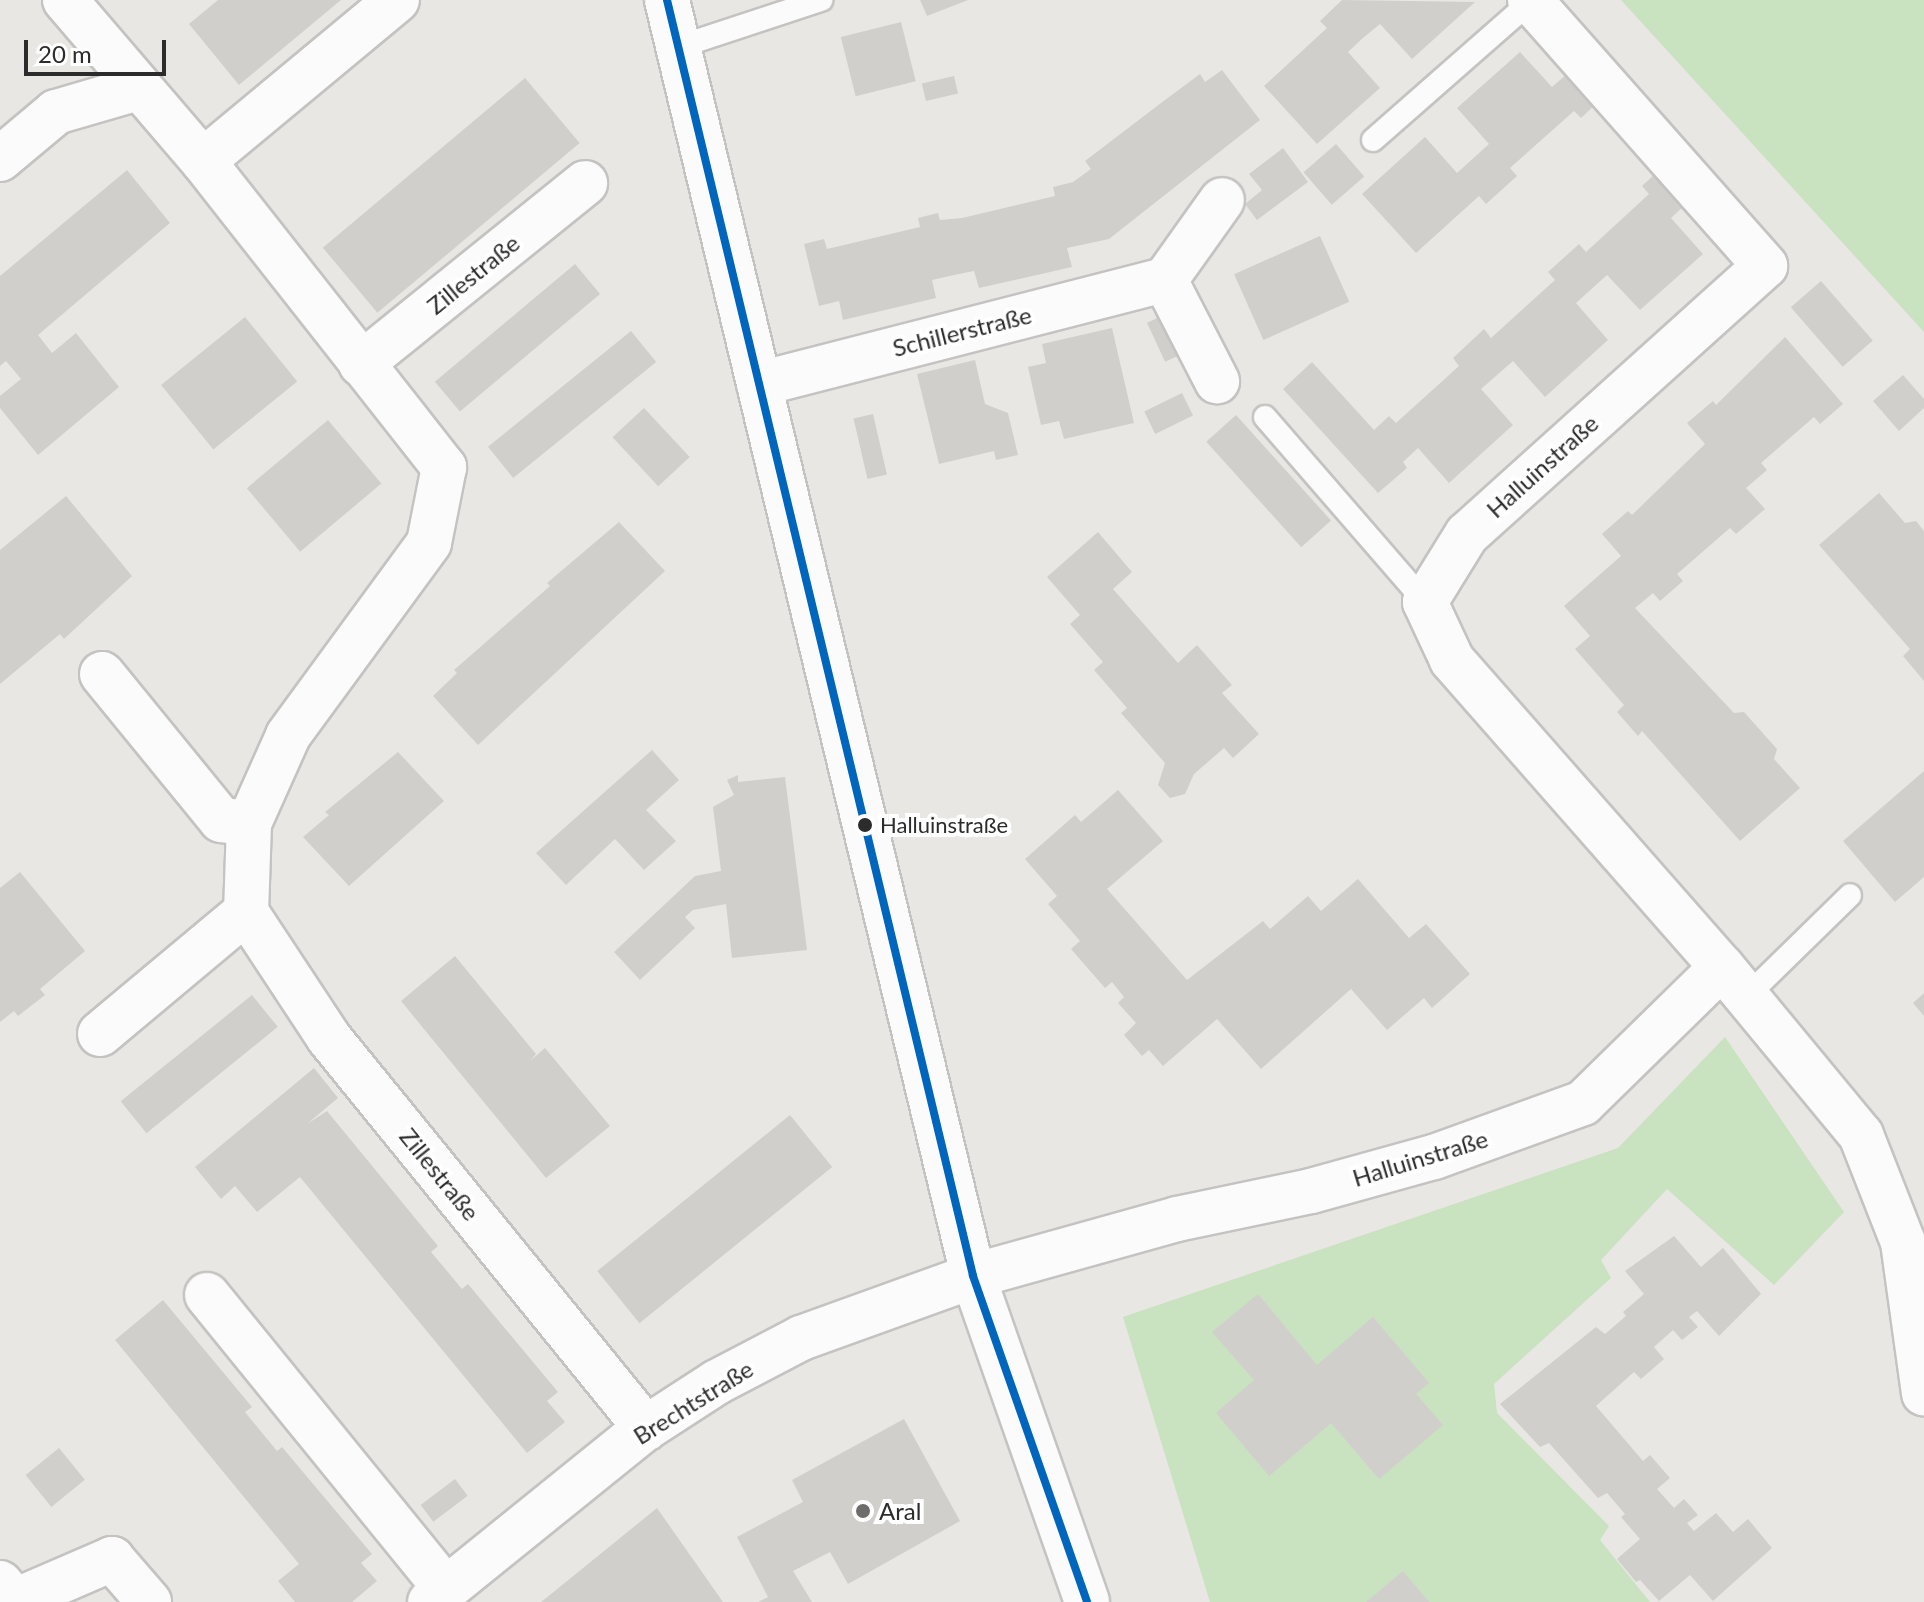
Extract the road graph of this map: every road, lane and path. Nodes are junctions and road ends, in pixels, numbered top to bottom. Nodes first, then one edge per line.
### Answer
1 (65, 0) edge
2 (397, 0) edge
3 (667, 0) edge
4 (821, 0) edge
5 (1531, 0) edge
6 (678, 47) junction
7 (138, 88) junction
8 (1373, 140) dead end
9 (0, 159) edge
10 (203, 161) junction
11 (585, 183) dead end
12 (1222, 200) dead end
13 (1165, 280) junction
14 (361, 364) junction
15 (1217, 381) dead end
16 (759, 384) junction
17 (1265, 417) dead end
18 (1425, 602) junction
19 (102, 674) dead end
20 (249, 823) junction
21 (1850, 895) dead end
22 (246, 912) junction
23 (1734, 982) junction
24 (100, 1034) dead end
25 (1916, 1269) edge
26 (973, 1276) junction
27 (207, 1295) dead end
28 (1923, 1385) edge
29 (646, 1428) junction
30 (0, 1583) edge
31 (438, 1595) edge
32 (149, 1602) edge
33 (1087, 1602) edge

1 - 7 street
2 - 10 street
3 - 6 street
4 - 6 lane
5 - 8 lane
5 - 18 street, Halluinstraße
6 - 16 street
7 - 9 street
7 - 10 street
10 - 14 street
11 - 14 street, Zillestraße
12 - 13 street
13 - 15 street
13 - 16 street, Schillerstraße
14 - 20 street
16 - 26 street
17 - 18 lane
18 - 23 street
19 - 20 street
20 - 22 street
21 - 23 lane
22 - 24 street
22 - 29 street, Zillestraße
23 - 25 street
23 - 26 street, Halluinstraße
25 - 28 street
26 - 29 street, Brechtstraße
26 - 33 street
27 - 31 street, Brechtstraße
29 - 31 street, Brechtstraße
30 - 32 street

